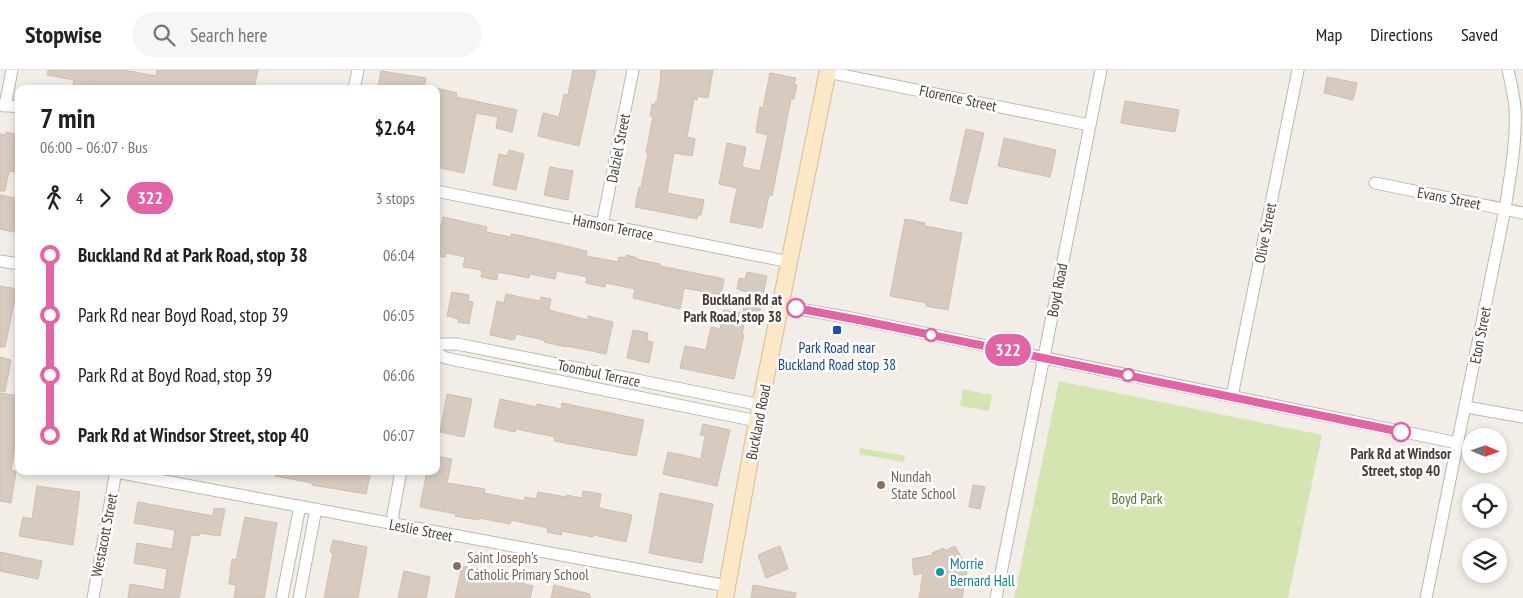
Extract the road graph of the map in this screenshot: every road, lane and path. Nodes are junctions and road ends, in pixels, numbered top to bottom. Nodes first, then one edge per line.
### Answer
1 (12, 70) edge
2 (358, 70) edge
3 (633, 70) edge
4 (1101, 70) edge
5 (1298, 70) edge
6 (1508, 70) edge
7 (827, 71) edge
8 (355, 85) edge
9 (3, 106) edge
10 (1089, 125) junction
11 (1376, 183) dead end
12 (440, 192) edge
13 (1505, 209) junction
14 (1523, 213) edge
15 (602, 225) junction
16 (0, 261) edge
17 (790, 262) junction
18 (15, 263) edge
19 (781, 306) junction
20 (440, 344) edge
21 (440, 355) edge
22 (1043, 358) junction
23 (1232, 396) junction
24 (1466, 407) junction
25 (759, 413) junction
26 (1523, 417) edge
27 (1458, 443) junction
28 (115, 475) edge
29 (132, 475) edge
30 (400, 475) edge
31 (300, 506) junction
32 (316, 509) junction
33 (393, 524) junction
34 (726, 592) edge
35 (92, 598) edge
36 (282, 598) edge
37 (299, 598) edge
38 (996, 598) edge
39 (1426, 598) edge

1 - 9 street
2 - 8 street
3 - 15 street, Dalziel Street
4 - 10 street, Boyd Road
5 - 23 street, Olive Street
6 - 13 street, Eton Street
7 - 10 street, Florence Street
7 - 17 street, Buckland Road
10 - 22 street, Boyd Road
11 - 13 street, Evans Street
12 - 15 street, Hamson Terrace
13 - 14 street, Evans Street
13 - 24 street, Eton Street
15 - 17 street, Hamson Terrace
16 - 18 street
17 - 19 street, Buckland Road
19 - 22 street
19 - 25 street, Buckland Road
20 - 25 street, Toombul Terrace
21 - 25 street, Toombul Terrace
22 - 23 street
22 - 38 street, Boyd Road
23 - 27 street
24 - 26 street
24 - 27 street, Eton Street
25 - 34 street, Buckland Road
27 - 39 street, Eton Street
28 - 35 street, Westacott Street
29 - 31 street, Leslie Street
30 - 33 street
31 - 32 street, Leslie Street
31 - 36 street
32 - 33 street, Leslie Street
32 - 37 street
33 - 34 street, Leslie Street

